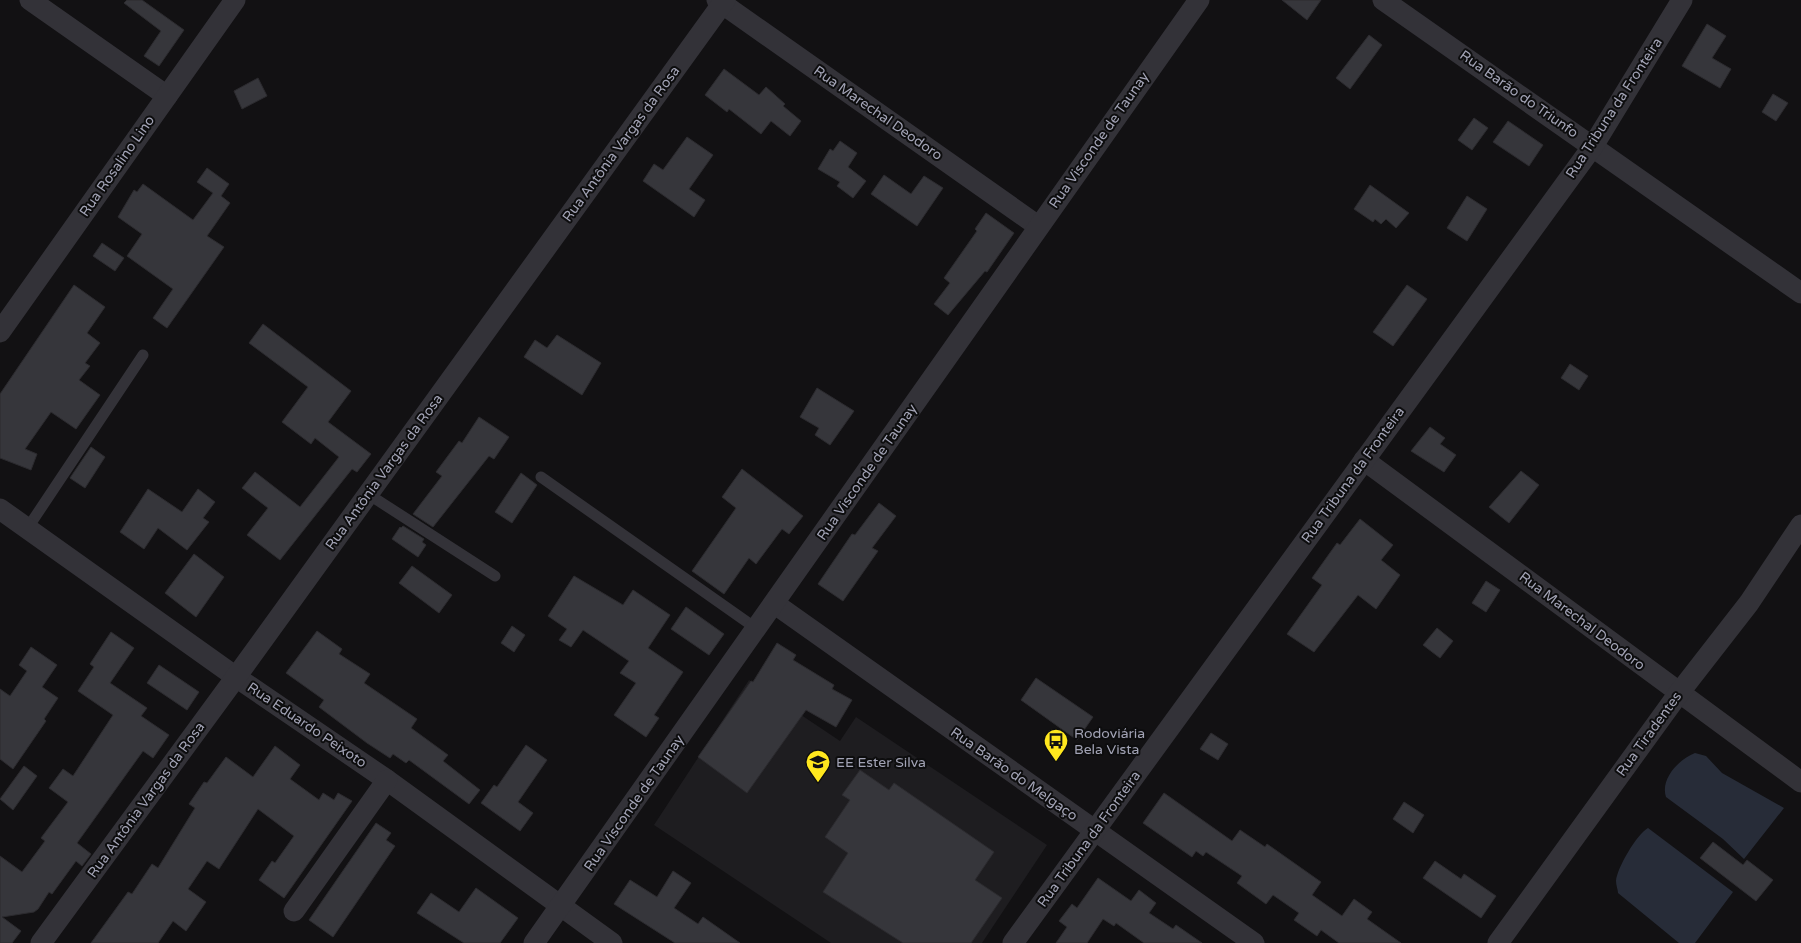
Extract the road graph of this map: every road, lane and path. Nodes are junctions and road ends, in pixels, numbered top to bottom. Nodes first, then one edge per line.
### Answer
1 (30, 0) edge
2 (235, 0) edge
3 (1199, 0) edge
4 (1383, 0) edge
5 (1682, 0) edge
6 (722, 1) edge
7 (167, 96) junction
8 (1592, 146) junction
9 (1038, 226) junction
10 (1801, 293) edge
11 (0, 332) edge
12 (143, 355) dead end
13 (1364, 460) junction
14 (541, 477) dead end
15 (368, 494) junction
16 (0, 509) edge
17 (1801, 525) edge
18 (26, 529) junction
19 (495, 576) dead end
20 (775, 604) junction
21 (757, 629) junction
22 (236, 677) junction
23 (1679, 693) junction
24 (387, 780) junction
25 (1801, 782) edge
26 (1094, 831) junction
27 (561, 906) junction
28 (294, 911) dead end
29 (41, 943) edge
30 (534, 943) edge
31 (612, 943) edge
32 (1013, 943) edge
33 (1254, 943) edge
34 (1498, 943) edge

1 - 7 street
2 - 7 street, Rua Rosalino Lino
3 - 9 street, Rua Visconde de Taunay
4 - 8 street, Rua Barão do Triunfo
5 - 8 street, Rua Tribuna da Fronteira
6 - 9 street, Rua Marechal Deodoro
6 - 15 street, Rua Antônia Vargas da Rosa
7 - 11 street, Rua Rosalino Lino
8 - 10 street, Rua Barão do Triunfo
8 - 13 street, Rua Tribuna da Fronteira
9 - 20 street, Rua Visconde de Taunay
12 - 18 lane
13 - 23 street, Rua Marechal Deodoro
13 - 26 street, Rua Tribuna da Fronteira
14 - 21 lane
15 - 19 lane
15 - 22 street, Rua Antônia Vargas da Rosa
16 - 18 street, Rua Eduardo Peixoto
17 - 23 street, Rua Tiradentes
18 - 22 street, Rua Eduardo Peixoto
20 - 21 street, Rua Visconde de Taunay
20 - 26 street, Rua Barão do Melgaço
21 - 27 street, Rua Visconde de Taunay
22 - 24 street, Rua Eduardo Peixoto
22 - 29 street, Rua Antônia Vargas da Rosa
23 - 25 street, Rua Marechal Deodoro
23 - 34 street, Rua Tiradentes
24 - 27 street, Rua Eduardo Peixoto
24 - 28 street
26 - 32 street, Rua Tribuna da Fronteira
26 - 33 street, Rua Barão do Melgaço
27 - 30 street, Rua Visconde de Taunay
27 - 31 street, Rua Eduardo Peixoto

